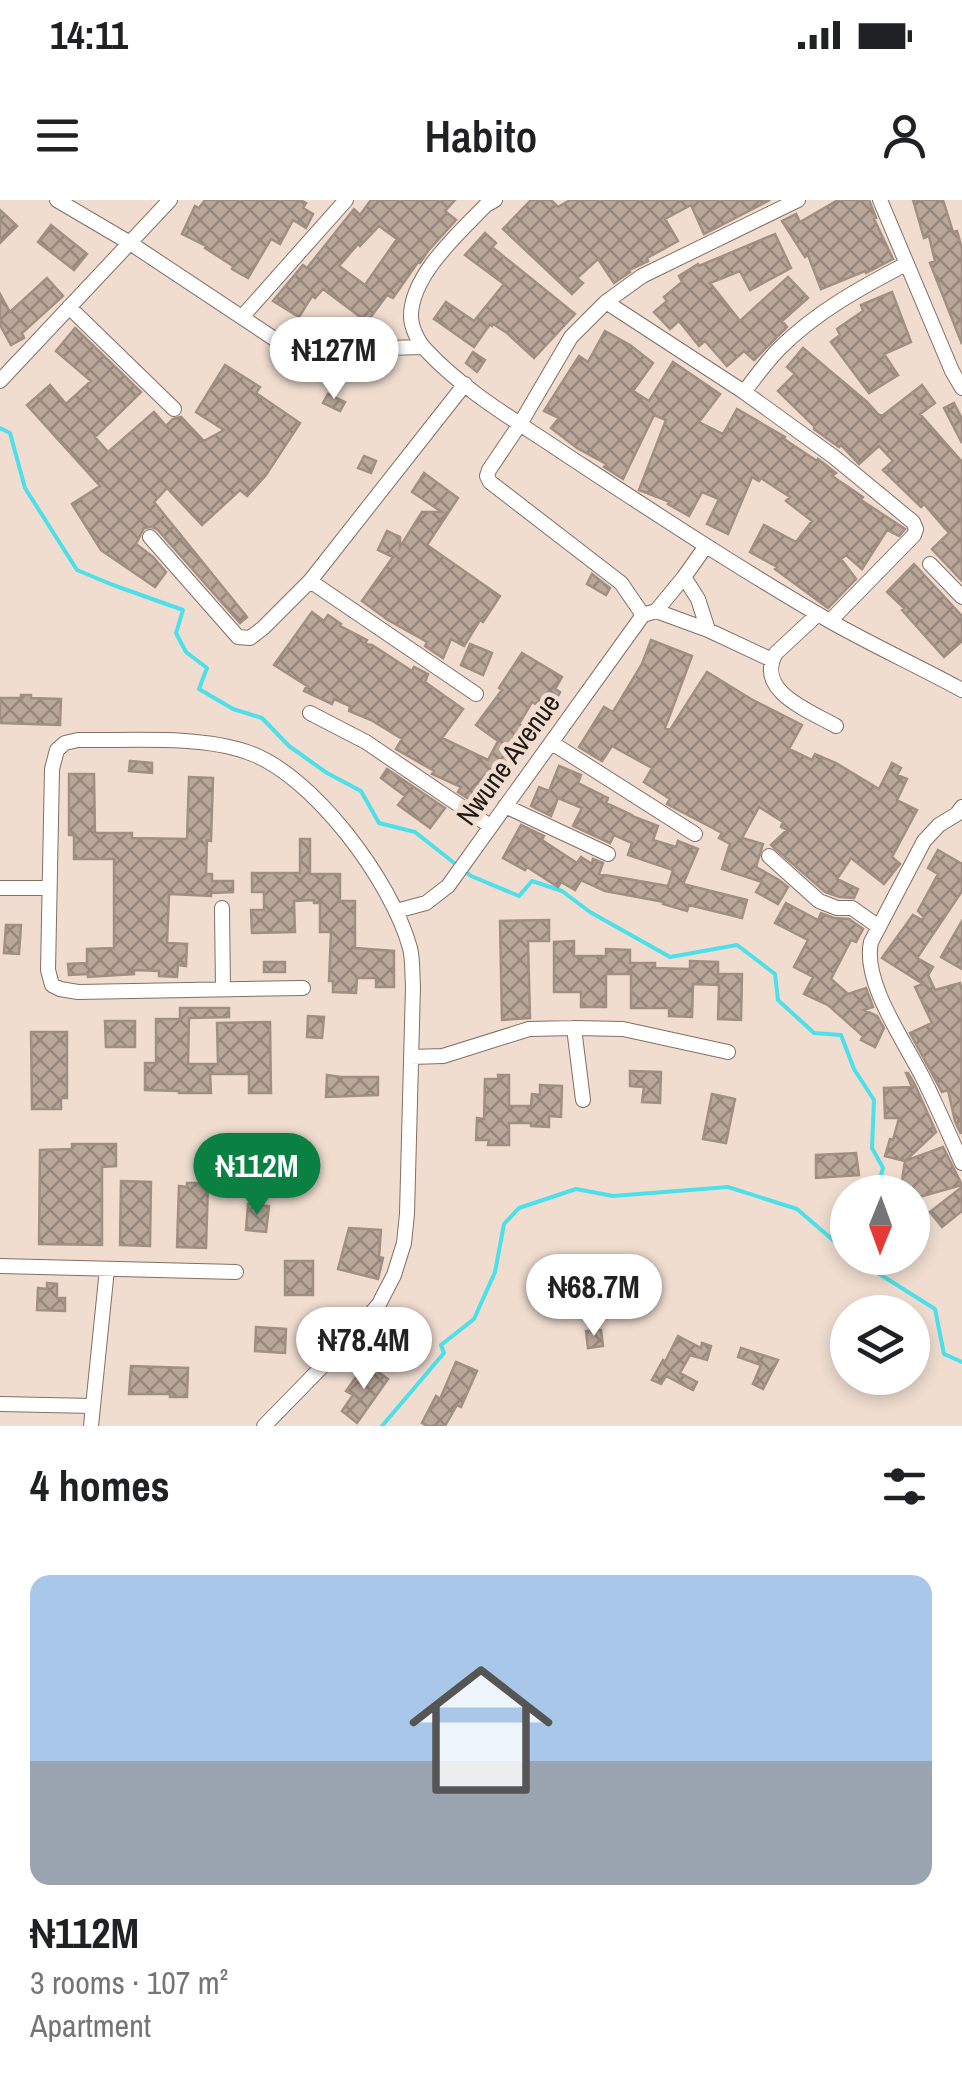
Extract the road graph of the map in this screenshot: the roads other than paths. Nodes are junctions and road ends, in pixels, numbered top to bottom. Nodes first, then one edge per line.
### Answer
1 (57, 200) edge
2 (170, 200) edge
3 (346, 200) edge
4 (798, 200) edge
5 (880, 200) edge
6 (488, 202) edge
7 (130, 243) junction
8 (906, 264) junction
9 (606, 302) junction
10 (69, 307) junction
11 (242, 317) junction
12 (423, 348) junction
13 (0, 381) edge
14 (465, 384) junction
15 (962, 388) edge
16 (744, 392) junction
17 (174, 408) dead end
18 (520, 424) junction
19 (150, 537) dead end
20 (706, 546) junction
21 (930, 564) dead end
22 (684, 576) junction
23 (310, 581) junction
24 (962, 597) edge
25 (649, 613) junction
26 (824, 617) junction
27 (708, 630) junction
28 (772, 660) junction
29 (960, 687) edge
30 (476, 694) dead end
31 (310, 713) dead end
32 (836, 726) dead end
33 (552, 742) junction
34 (505, 806) junction
35 (960, 814) edge
36 (490, 826) junction
37 (695, 834) dead end
38 (608, 854) dead end
39 (769, 856) dead end
40 (0, 888) edge
41 (49, 888) junction
42 (222, 908) dead end
43 (396, 911) junction
44 (879, 927) junction
45 (303, 988) dead end
46 (223, 989) junction
47 (574, 1028) junction
48 (728, 1052) dead end
49 (411, 1057) junction
50 (583, 1100) dead end
51 (962, 1163) edge
52 (0, 1266) edge
53 (107, 1269) junction
54 (236, 1272) dead end
55 (0, 1404) edge
56 (94, 1406) junction
57 (92, 1426) edge
58 (264, 1426) edge

1 - 7 street
2 - 7 street
3 - 11 street
4 - 9 street
5 - 8 street
6 - 12 street
7 - 10 street
7 - 11 street
8 - 15 street
8 - 16 street
9 - 16 street
9 - 18 street
10 - 13 street
10 - 17 street
11 - 12 street
12 - 14 street
14 - 18 street
14 - 23 street
16 - 26 street
18 - 20 street
18 - 25 street
19 - 23 street
20 - 22 street, Nwune Avenue
20 - 26 street
21 - 24 street
22 - 25 street, Nwune Avenue
22 - 27 street
23 - 30 street
25 - 27 street
25 - 33 street, Nwune Avenue
26 - 28 street
26 - 29 street
27 - 28 street
28 - 32 street
31 - 36 street
33 - 34 street, Nwune Avenue
33 - 37 street
34 - 36 street, Nwune Avenue
34 - 38 street
35 - 44 street
36 - 43 street, Nwune Avenue
39 - 44 street
40 - 41 street
41 - 43 street
41 - 46 street
42 - 46 street
43 - 49 street
44 - 51 street
45 - 46 street
47 - 48 street
47 - 49 street
47 - 50 street
49 - 58 street
52 - 53 street
53 - 54 street
53 - 56 street
55 - 56 street
56 - 57 street

